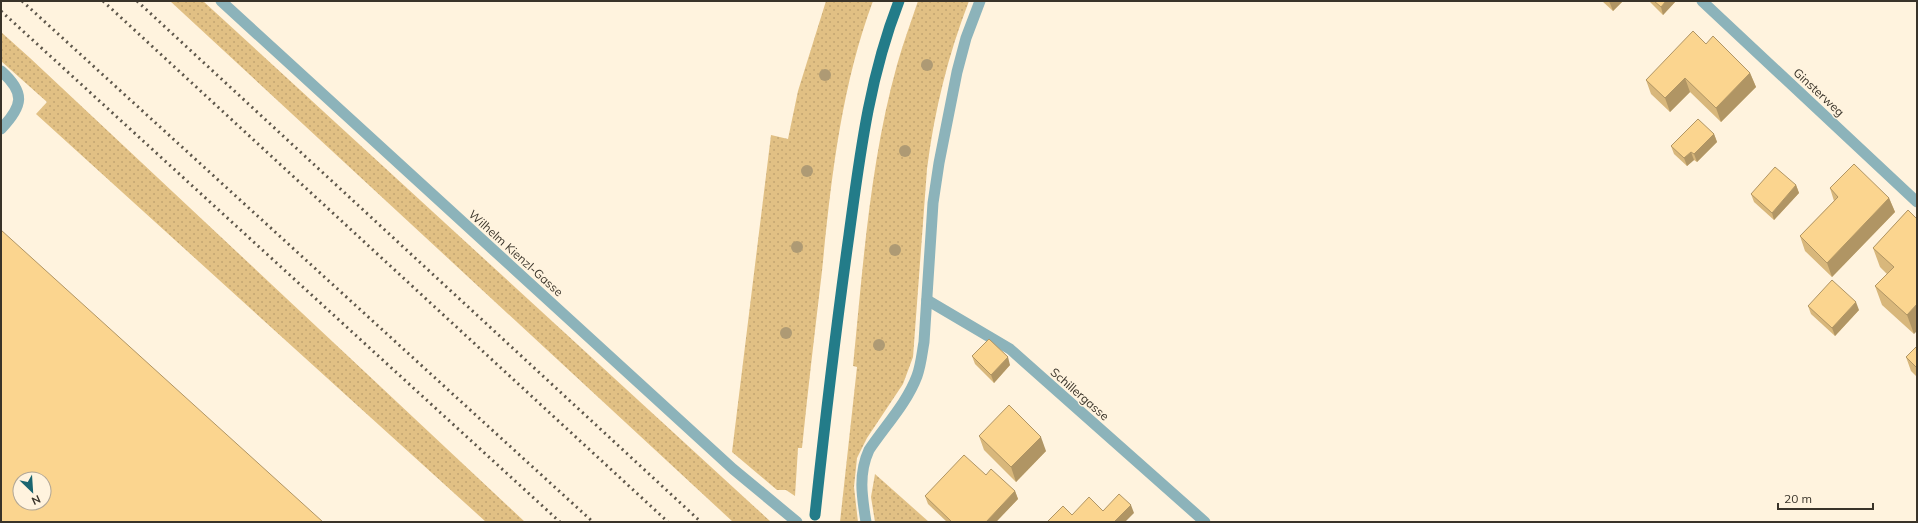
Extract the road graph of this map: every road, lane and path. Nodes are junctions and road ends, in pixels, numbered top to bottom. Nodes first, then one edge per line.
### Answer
1 (221, 1) edge
2 (899, 1) edge
3 (980, 1) edge
4 (1702, 1) edge
5 (1, 71) edge
6 (1, 129) edge
7 (1917, 202) edge
8 (927, 300) junction
9 (815, 515) dead end
10 (795, 520) edge
11 (866, 522) edge
12 (1205, 522) edge

1 - 10 street, Wilhelm Kienzl-Gasse
2 - 9 main road
3 - 8 street
4 - 7 street, Ginsterweg
5 - 6 street
8 - 11 street
8 - 12 street, Schillergasse

